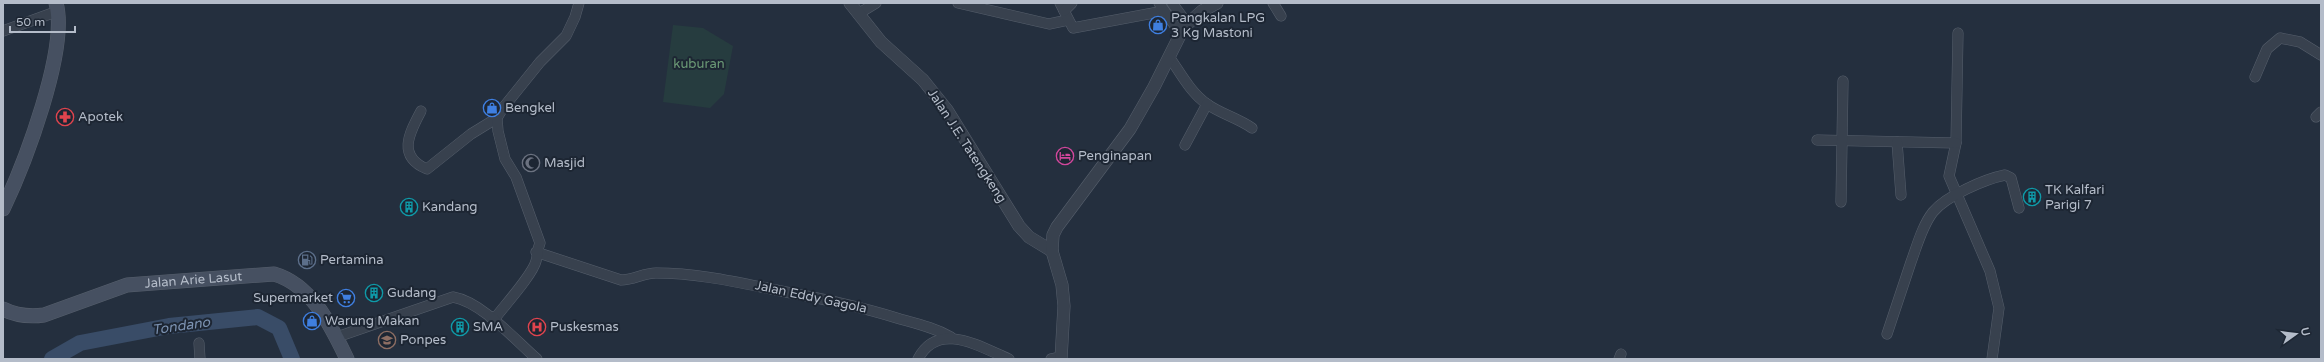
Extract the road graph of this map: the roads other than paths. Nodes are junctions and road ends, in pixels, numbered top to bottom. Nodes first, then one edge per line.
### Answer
1 (579, 3) edge
2 (850, 3) edge
3 (876, 3) edge
4 (958, 3) edge
5 (1072, 3) edge
6 (1172, 3) edge
7 (1217, 3) edge
8 (1272, 3) edge
9 (57, 7) edge
10 (1162, 7) edge
11 (1064, 11) edge
12 (858, 14) junction
13 (1281, 16) dead end
14 (1184, 28) junction
15 (3, 31) edge
16 (1958, 33) dead end
17 (2321, 55) edge
18 (1170, 58) junction
19 (2255, 77) dead end
20 (1843, 81) dead end
21 (1207, 104) junction
22 (421, 111) dead end
23 (498, 118) junction
24 (1252, 128) dead end
25 (1817, 140) dead end
26 (1843, 141) junction
27 (1897, 142) junction
28 (1956, 143) junction
29 (1185, 146) dead end
30 (1901, 195) dead end
31 (1957, 196) junction
32 (1840, 202) dead end
33 (2019, 208) dead end
34 (3, 209) edge
35 (1052, 251) junction
36 (536, 252) junction
37 (3, 309) edge
38 (490, 318) junction
39 (1887, 334) dead end
40 (951, 337) junction
41 (337, 338) junction
42 (199, 343) dead end
43 (1058, 358) edge
44 (200, 359) edge
45 (347, 359) edge
46 (537, 359) edge
47 (918, 359) edge
48 (1009, 359) edge
49 (1992, 359) edge

1 - 23 street
2 - 12 street, Jalan J.E. Tatengkeng
3 - 12 street
4 - 11 street
5 - 11 street
6 - 14 street
7 - 14 street
8 - 13 street
9 - 15 street
9 - 34 main road
10 - 11 street
10 - 14 street
12 - 35 street, Jalan J.E. Tatengkeng
14 - 18 street
16 - 28 street
17 - 19 street
18 - 21 street
18 - 35 street
20 - 26 street
21 - 24 street
21 - 29 street
22 - 23 street
23 - 36 street
25 - 26 street
26 - 27 street
26 - 32 street
27 - 28 street
27 - 30 street
28 - 31 street
31 - 33 street
31 - 39 street
31 - 49 street
35 - 43 street
36 - 38 street
36 - 40 street, Jalan Eddy Gagola
37 - 41 main road, Jalan Arie Lasut
38 - 41 street
38 - 46 street
40 - 47 street
40 - 48 street, Jalan Eddy Gagola
41 - 45 main road, Jalan Arie Lasut
42 - 44 street

